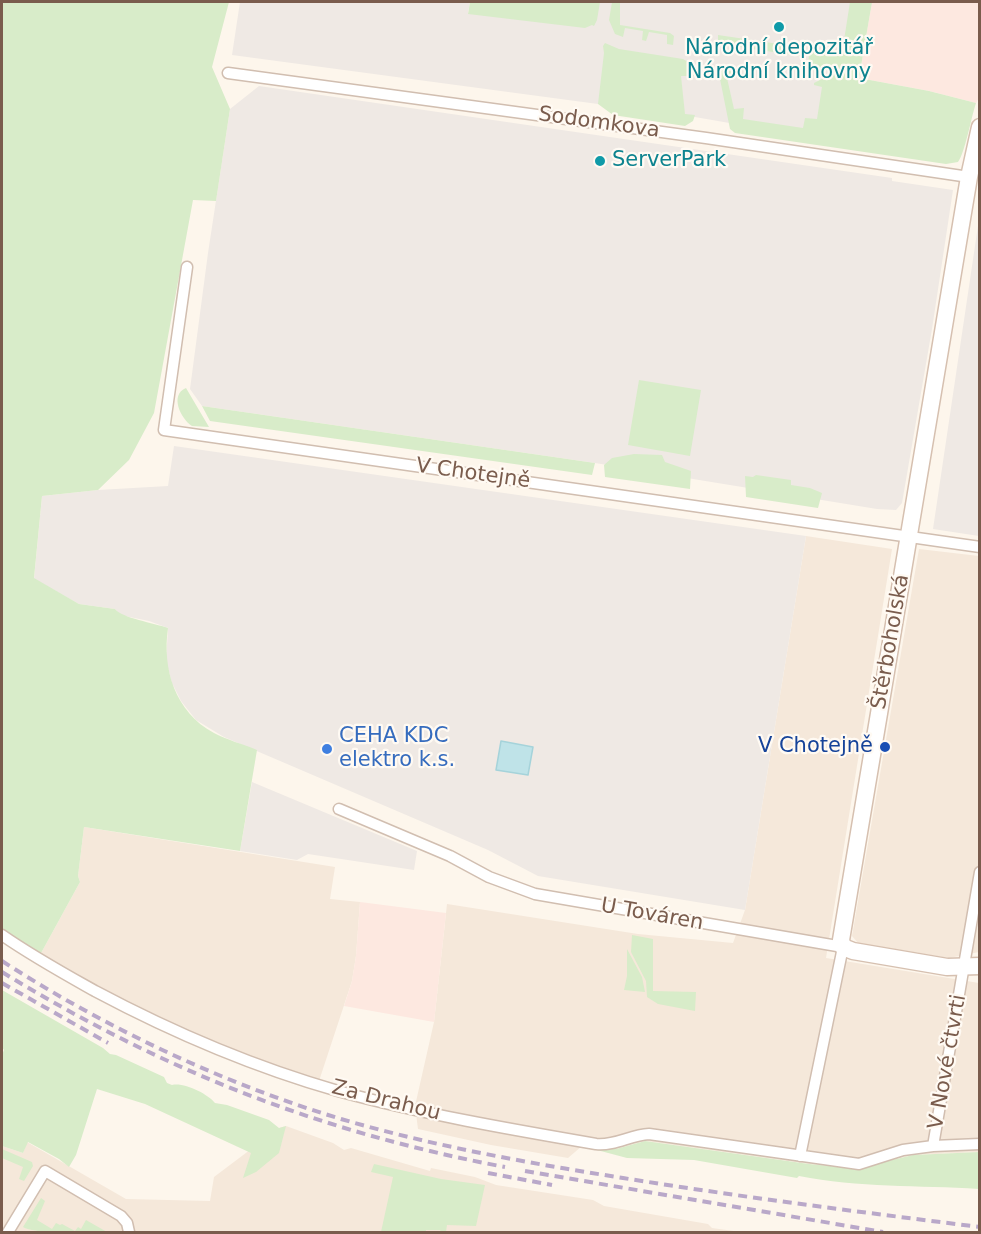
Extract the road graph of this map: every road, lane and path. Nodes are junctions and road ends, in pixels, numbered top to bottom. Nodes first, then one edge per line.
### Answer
1 (228, 73) dead end
2 (980, 127) edge
3 (969, 177) junction
4 (188, 267) dead end
5 (909, 536) junction
6 (980, 547) edge
7 (339, 809) dead end
8 (980, 872) edge
9 (2, 935) edge
10 (843, 947) junction
11 (972, 967) edge
12 (980, 1144) edge
13 (933, 1146) junction
14 (800, 1156) junction
15 (8, 1233) edge
16 (129, 1233) edge

1 - 3 street, Sodomkova
2 - 3 street, Štěrboholská
3 - 5 street, Štěrboholská
4 - 5 street, V Chotejně
5 - 6 street, V Chotejně
5 - 10 street, Štěrboholská
7 - 10 street, U Továren
8 - 11 street, V Nové čtvrti
9 - 14 street, Za Drahou
10 - 11 street, U Továren
10 - 14 street, Štěrboholská
11 - 13 street, V Nové čtvrti
12 - 13 street, Za Drahou
13 - 14 street, Za Drahou
15 - 16 street

